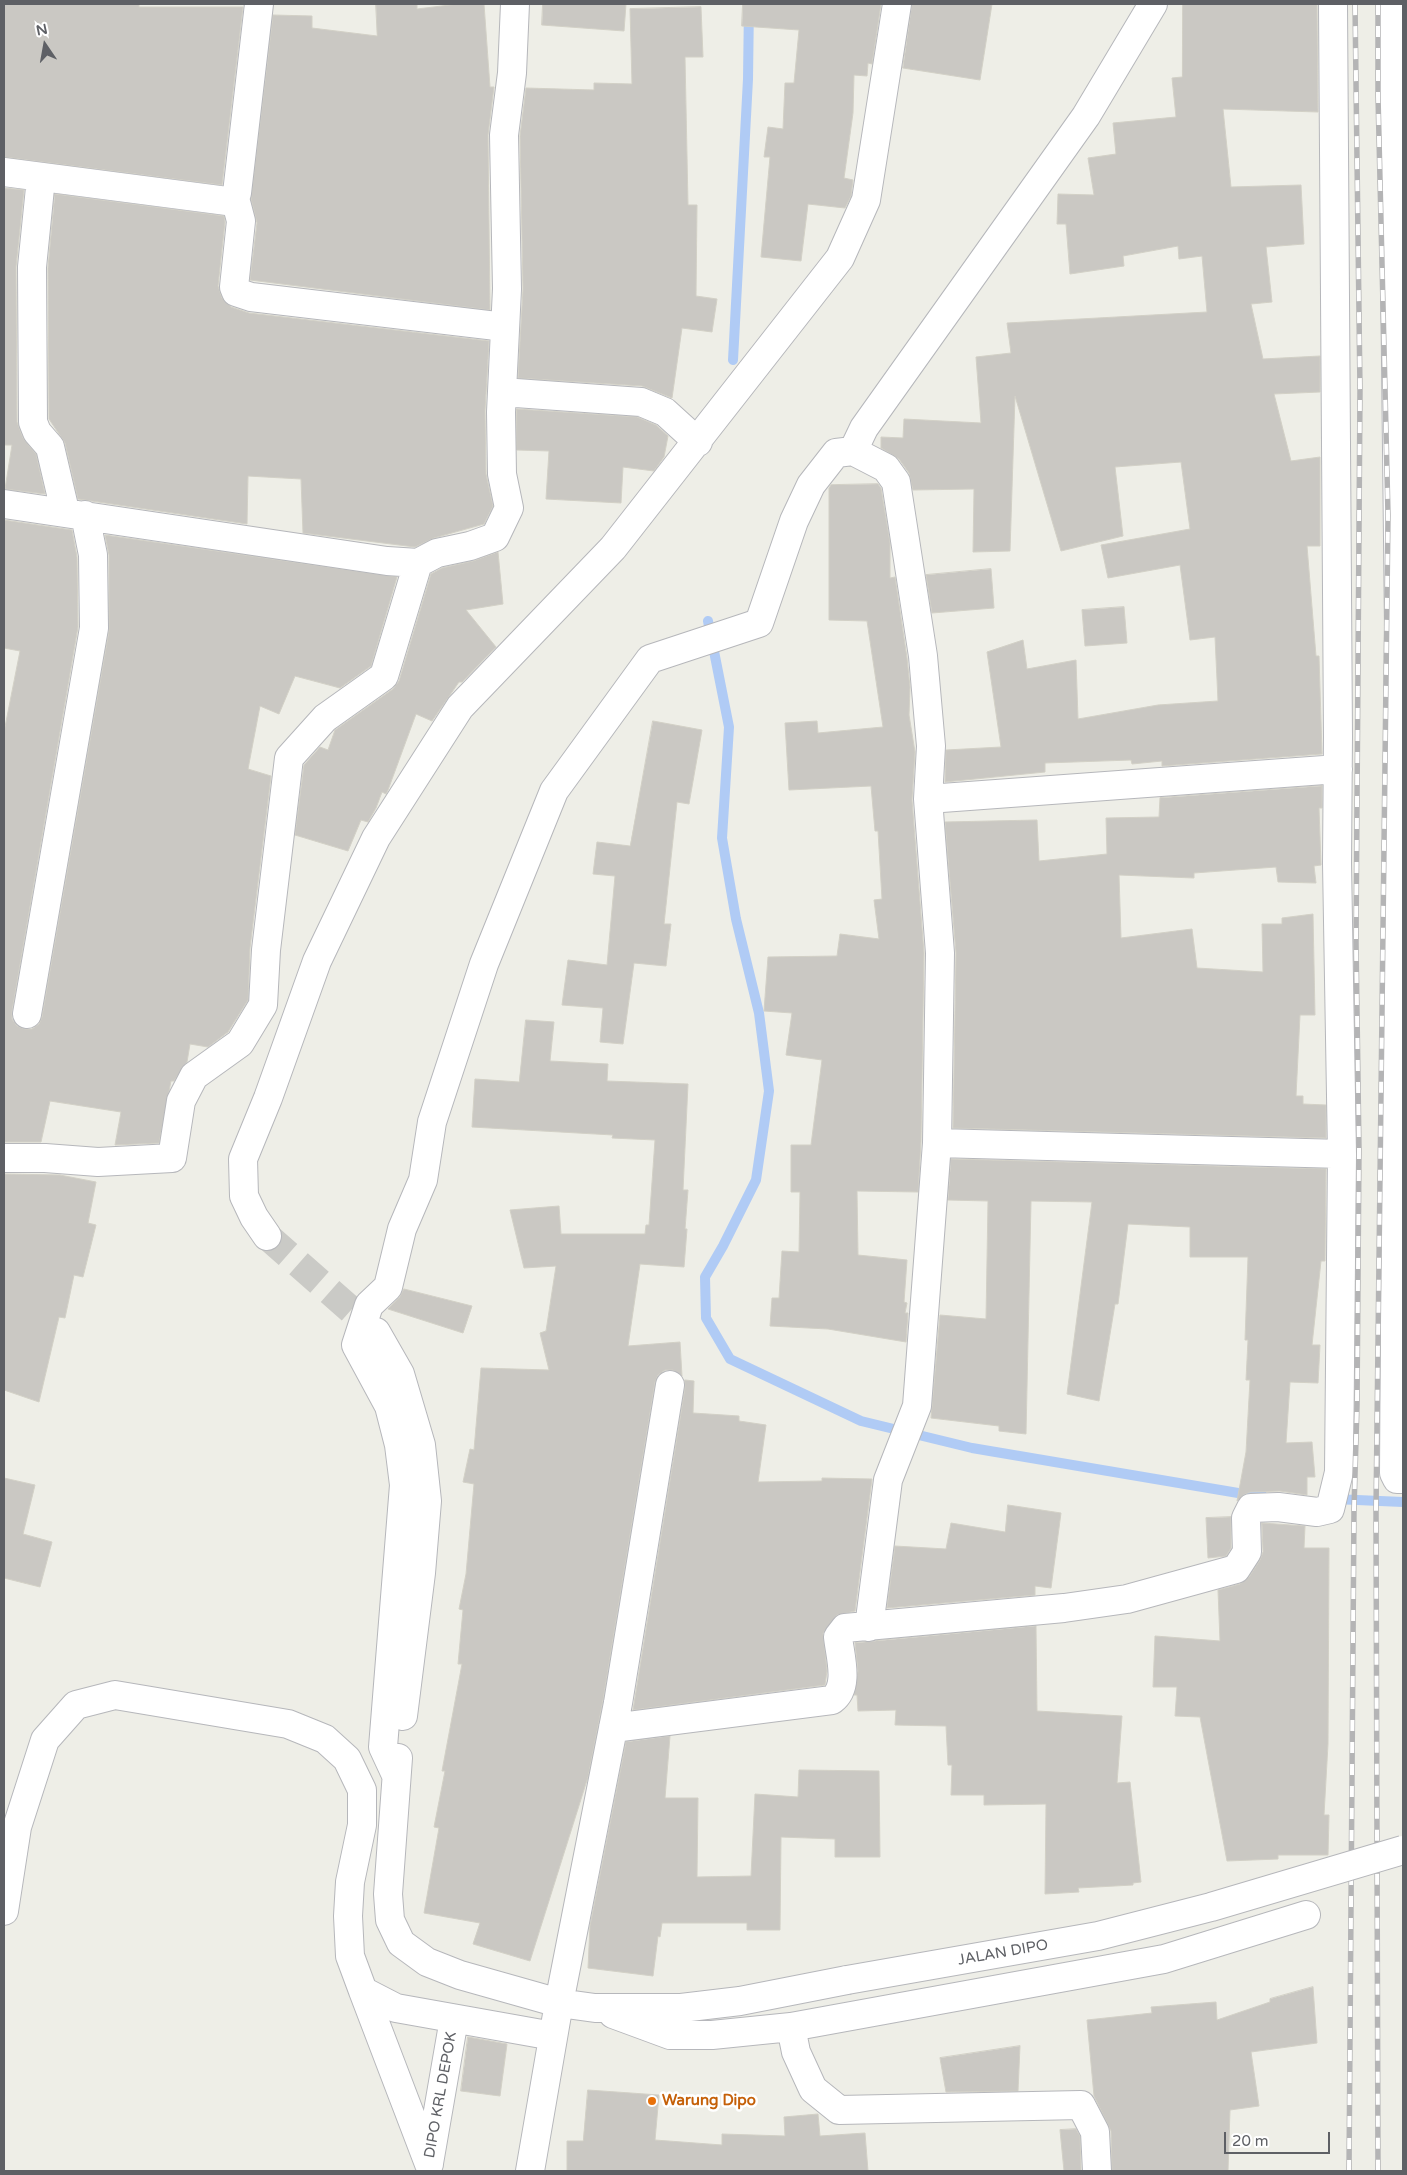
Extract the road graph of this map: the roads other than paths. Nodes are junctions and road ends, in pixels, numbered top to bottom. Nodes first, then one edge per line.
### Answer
1 (259, 4) edge
2 (515, 4) edge
3 (897, 4) edge
4 (1153, 4) edge
5 (1333, 4) edge
6 (1392, 4) edge
7 (4, 172) edge
8 (41, 178) junction
9 (235, 198) junction
10 (505, 327) junction
11 (502, 392) junction
12 (698, 442) junction
13 (853, 451) junction
14 (4, 504) edge
15 (75, 513) junction
16 (418, 563) junction
17 (1338, 768) junction
18 (928, 799) junction
19 (27, 1014) dead end
20 (937, 1144) junction
21 (1342, 1154) junction
22 (4, 1158) edge
23 (267, 1236) tunnel mouth
24 (376, 1332) tunnel mouth
25 (670, 1385) dead end
26 (1403, 1479) edge
27 (869, 1627) junction
28 (613, 1728) junction
29 (396, 1775) junction
30 (1403, 1850) edge
31 (4, 1911) edge
32 (1306, 1915) dead end
33 (363, 1991) junction
34 (559, 2003) junction
35 (595, 2008) junction
36 (454, 2019) junction
37 (791, 2027) junction
38 (553, 2036) junction
39 (429, 2168) edge
40 (530, 2171) edge
41 (1097, 2171) edge

1 - 9 street
2 - 10 street
3 - 12 street
4 - 13 street
5 - 17 street
6 - 26 street
7 - 8 street
8 - 9 street
8 - 15 street
9 - 10 street
10 - 11 street
11 - 12 street
11 - 16 street
12 - 23 street
13 - 18 street
13 - 29 street
14 - 15 street
15 - 16 street
15 - 19 street
16 - 22 street
17 - 18 street
17 - 21 street
18 - 20 street
20 - 21 street
20 - 27 street
21 - 27 street
24 - 29 street, JALAN DIPO
25 - 28 street
27 - 28 street
28 - 34 street
29 - 34 street, JALAN DIPO
30 - 35 street, JALAN DIPO, bridge
31 - 33 street
32 - 37 street, JALAN DIPO
33 - 36 street
33 - 39 street
34 - 35 street, JALAN DIPO
34 - 38 street
35 - 37 street, JALAN DIPO
36 - 38 street
36 - 39 street, DIPO KRL DEPOK
37 - 41 street
38 - 40 street

